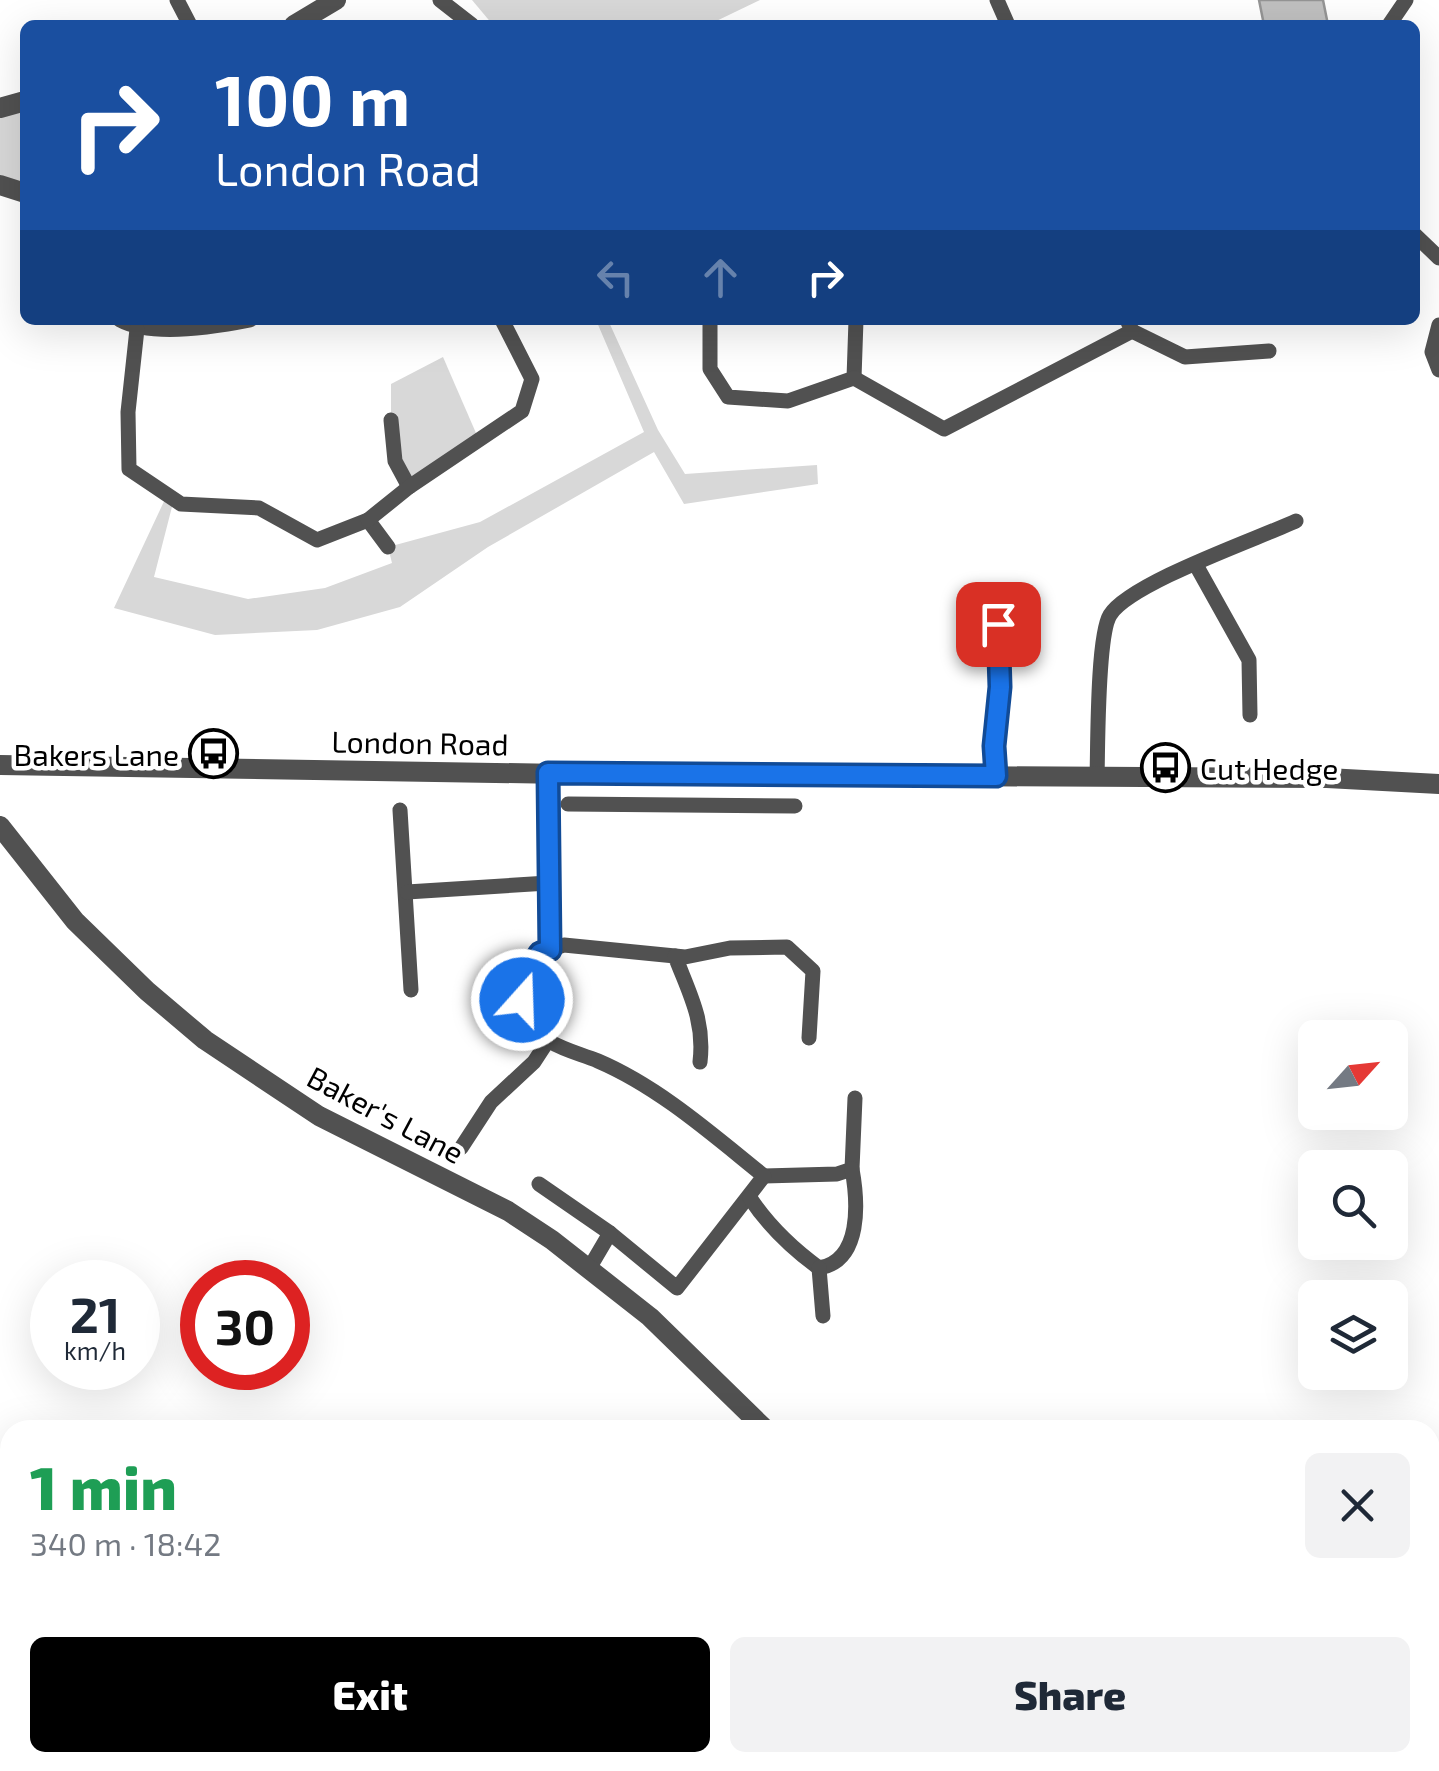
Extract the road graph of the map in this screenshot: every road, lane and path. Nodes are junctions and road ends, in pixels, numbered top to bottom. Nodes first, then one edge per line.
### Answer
1 (336, 0) edge
2 (440, 0) edge
3 (302, 20) edge
4 (466, 20) edge
5 (1420, 240) edge
6 (1439, 258) edge
7 (129, 325) edge
8 (224, 325) edge
9 (505, 325) edge
10 (710, 325) edge
11 (856, 325) edge
12 (1130, 325) edge
13 (1439, 325) edge
14 (137, 329) junction
15 (1270, 351) dead end
16 (1439, 370) edge
17 (854, 378) junction
18 (391, 420) dead end
19 (409, 487) junction
20 (368, 520) junction
21 (1296, 522) dead end
22 (388, 547) dead end
23 (1196, 565) junction
24 (1014, 596) dead end
25 (1250, 714) dead end
26 (0, 766) edge
27 (548, 773) junction
28 (662, 774) junction
29 (996, 776) junction
30 (1096, 777) junction
31 (1439, 784) edge
32 (568, 804) dead end
33 (663, 805) junction
34 (796, 806) dead end
35 (400, 810) dead end
36 (0, 826) edge
37 (548, 883) junction
38 (407, 892) junction
39 (550, 950) junction
40 (675, 956) junction
41 (411, 990) dead end
42 (809, 1038) dead end
43 (547, 1042) junction
44 (700, 1062) dead end
45 (855, 1098) dead end
46 (462, 1148) dead end
47 (852, 1170) junction
48 (764, 1176) junction
49 (539, 1184) dead end
50 (750, 1198) junction
51 (610, 1233) junction
52 (590, 1267) junction
53 (819, 1268) junction
54 (822, 1316) dead end
55 (756, 1420) edge

1 - 3 street
2 - 4 street
5 - 6 street
7 - 14 street
8 - 14 street
9 - 19 street
10 - 17 street
11 - 17 street
12 - 15 street
12 - 17 street
13 - 16 street
14 - 20 street
18 - 19 street
19 - 20 street
20 - 22 street
21 - 23 street
23 - 25 street
23 - 30 street
24 - 29 street
26 - 27 street, London Road
27 - 28 street, London Road
27 - 37 street
28 - 29 street, London Road
28 - 33 street
29 - 30 street, London Road
30 - 31 street, London Road
32 - 33 street
33 - 34 street
35 - 38 street
36 - 52 street, Baker's Lane
37 - 38 street
37 - 39 street
38 - 41 street
39 - 40 street
39 - 43 street
40 - 42 street
40 - 44 street
43 - 46 street
43 - 48 street
45 - 47 street
47 - 48 street
47 - 53 street
48 - 50 street
49 - 51 street
50 - 51 street
50 - 53 street
51 - 52 street
52 - 55 street, Baker's Lane
53 - 54 street

